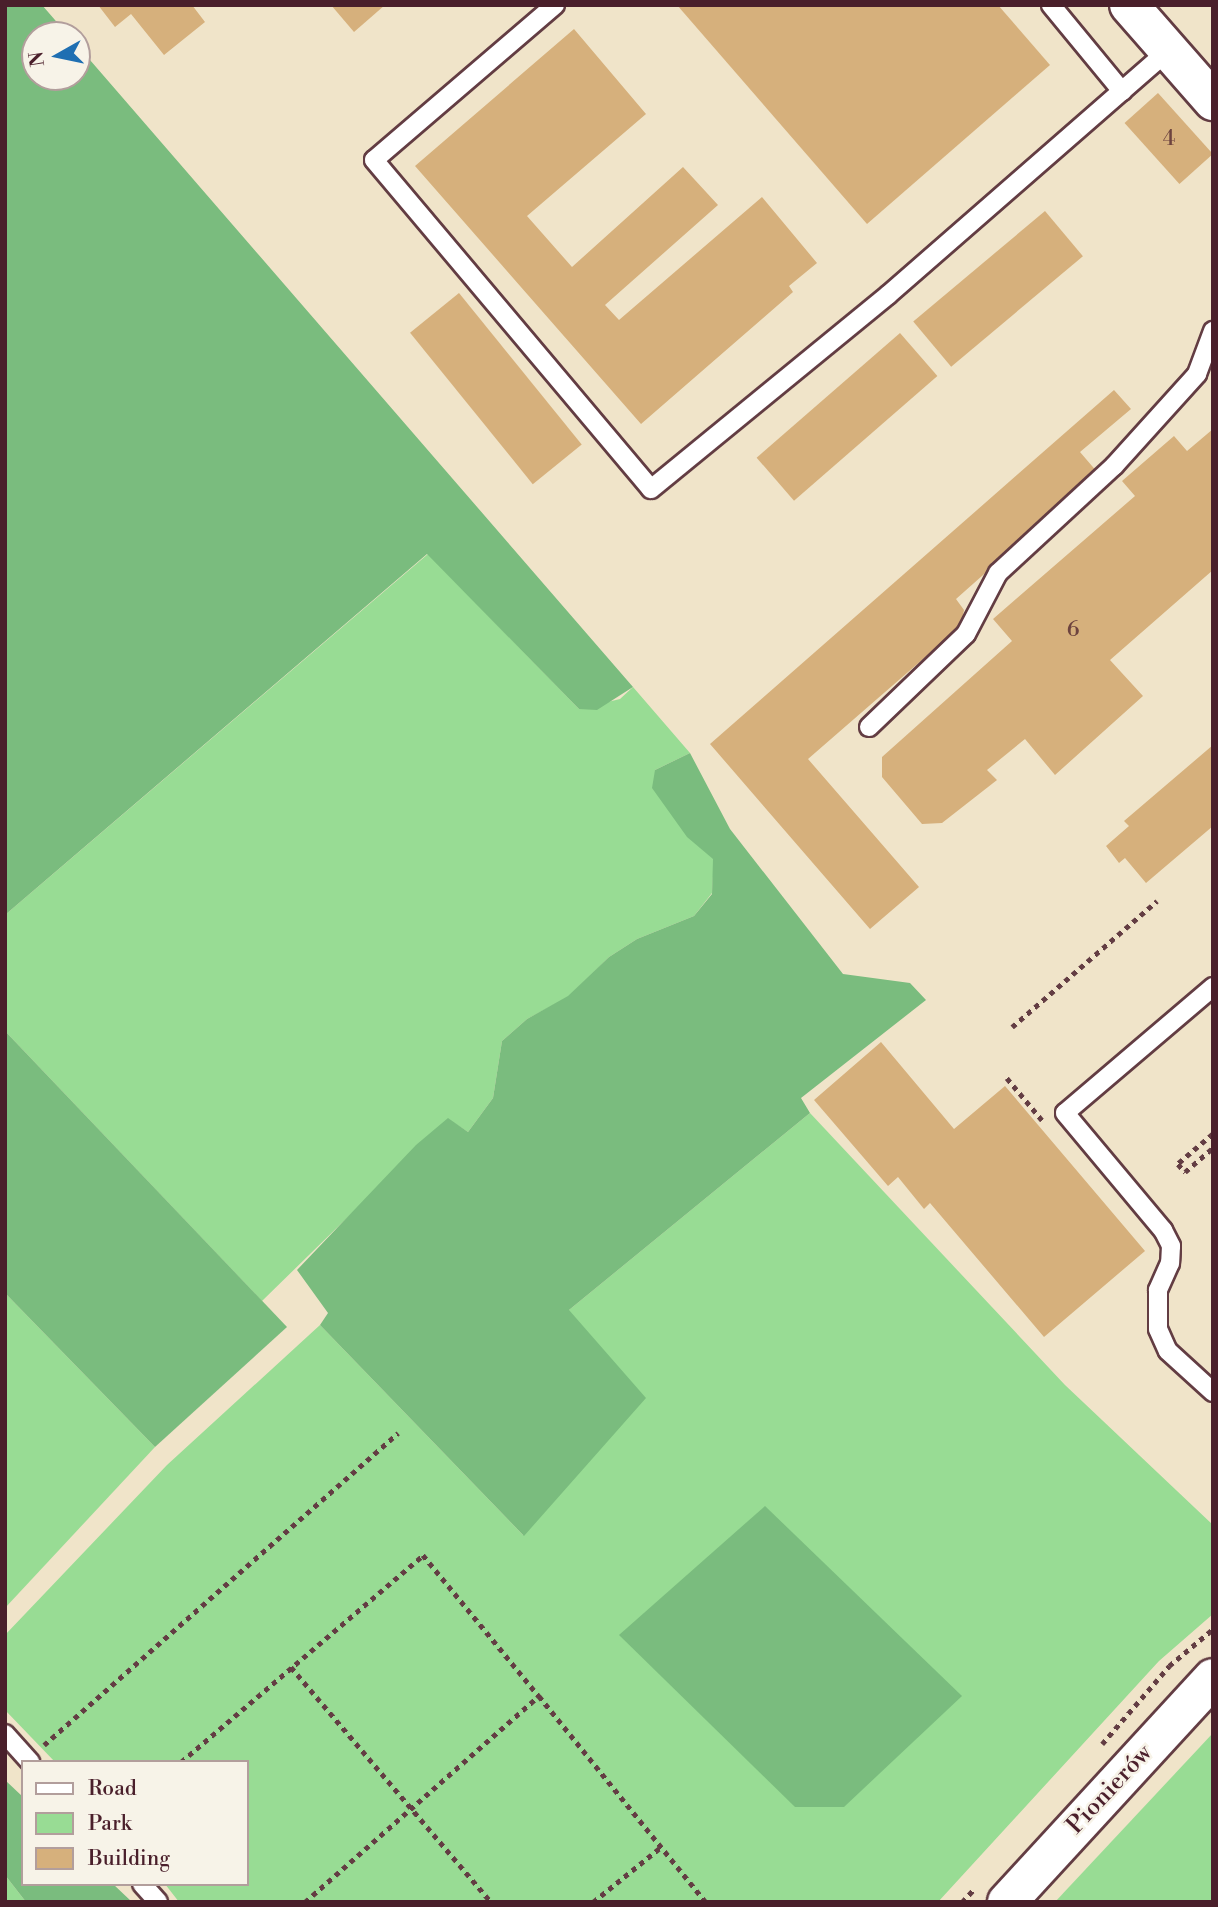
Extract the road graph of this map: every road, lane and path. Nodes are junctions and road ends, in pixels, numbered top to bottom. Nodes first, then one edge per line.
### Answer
1 (555, 5) edge
2 (1051, 5) edge
3 (1129, 5) edge
4 (1168, 51) junction
5 (1122, 91) junction
6 (1213, 101) edge
7 (1213, 331) edge
8 (869, 727) dead end
9 (1157, 901) dead end
10 (1213, 987) edge
11 (1012, 1027) dead end
12 (1213, 1135) edge
13 (1213, 1148) edge
14 (1213, 1392) edge
15 (398, 1433) dead end
16 (291, 1667) junction
17 (1213, 1678) edge
18 (539, 1696) junction
19 (5, 1734) edge
20 (29, 1760) edge
21 (183, 1760) edge
22 (413, 1808) junction
23 (661, 1846) junction
24 (144, 1886) edge
25 (158, 1902) edge
26 (305, 1902) edge
27 (491, 1902) edge
28 (593, 1902) edge
29 (706, 1902) edge
30 (1007, 1902) edge

1 - 5 lane
2 - 5 lane
3 - 4 street
4 - 5 lane
4 - 6 street
7 - 8 lane
9 - 11 path
10 - 14 lane
12 - 13 path
15 - 20 path
16 - 18 path
16 - 21 path
16 - 22 path
17 - 30 street, Pionierów
18 - 22 path
18 - 23 path
19 - 20 lane
22 - 26 path
22 - 27 path
23 - 28 path
23 - 29 path
24 - 25 lane

